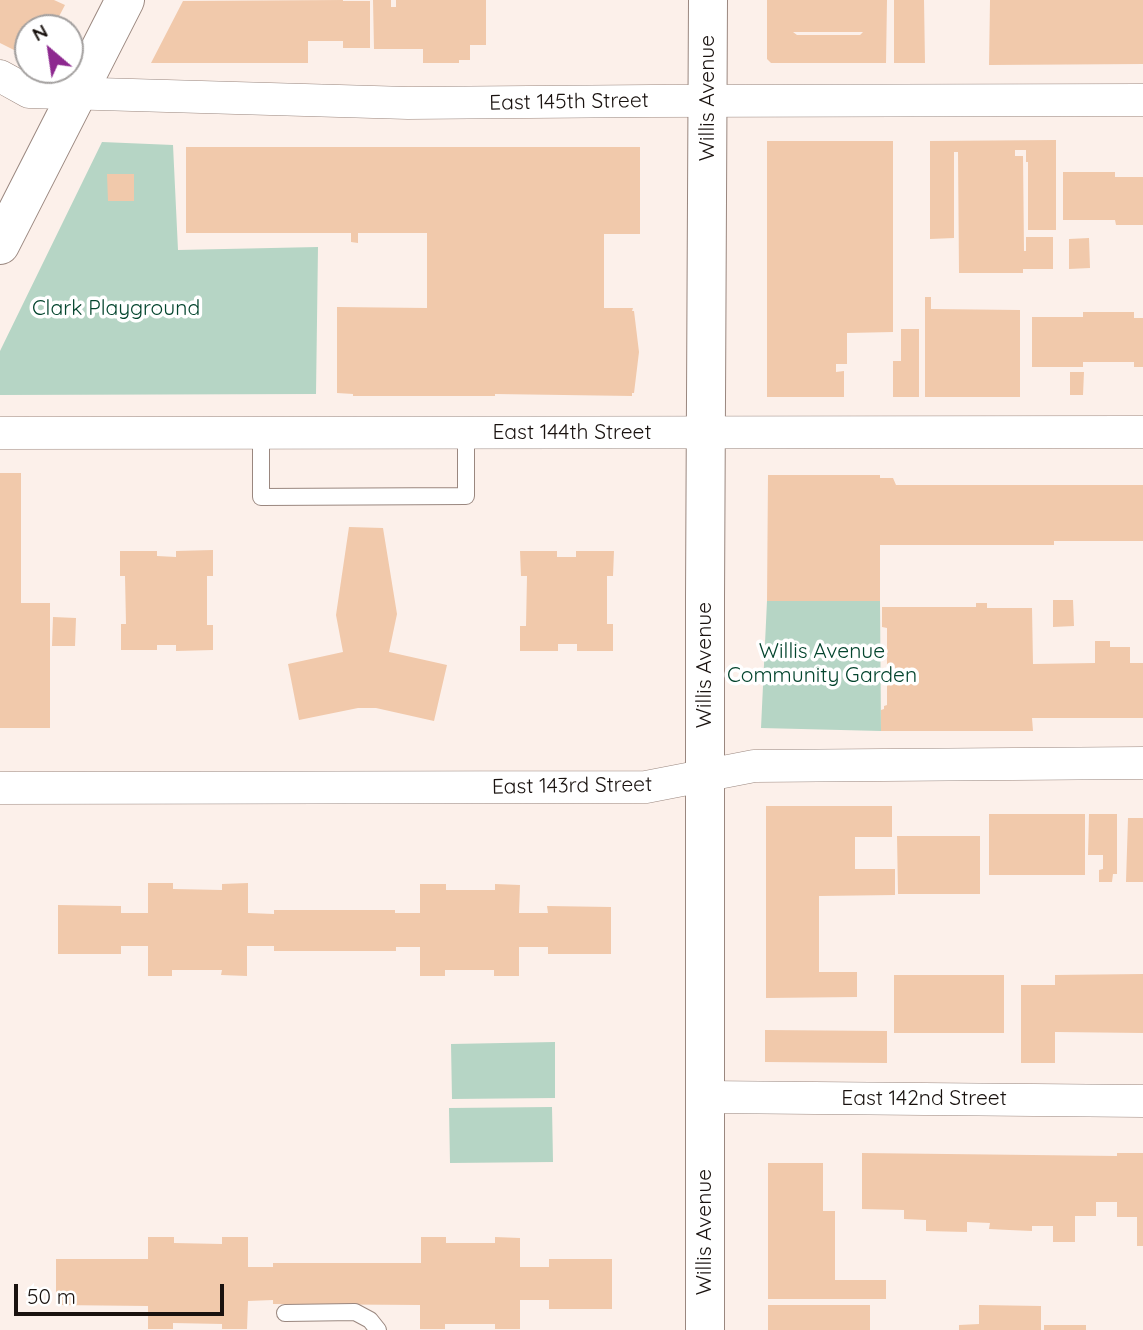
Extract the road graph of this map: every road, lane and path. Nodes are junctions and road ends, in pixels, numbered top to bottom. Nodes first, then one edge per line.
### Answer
1 (125, 0) edge
2 (708, 0) edge
3 (0, 76) edge
4 (78, 93) junction
5 (1143, 100) edge
6 (708, 101) junction
7 (0, 245) edge
8 (1143, 432) edge
9 (0, 433) edge
10 (261, 433) junction
11 (466, 433) junction
12 (706, 433) junction
13 (1143, 763) edge
14 (706, 776) junction
15 (0, 788) edge
16 (705, 1097) junction
17 (1143, 1101) edge
18 (285, 1313) dead end
19 (378, 1330) edge
20 (705, 1330) edge

1 - 4 main road
2 - 6 main road, Willis Avenue
3 - 4 street, East 145th Street
4 - 6 street, East 145th Street
4 - 7 main road
5 - 6 street, East 145th Street
6 - 12 main road, Willis Avenue
8 - 12 street, East 144th Street
9 - 10 street, East 144th Street
10 - 11 street, East 144th Street
10 - 11 lane
11 - 12 street, East 144th Street
12 - 14 main road, Willis Avenue
13 - 14 street, East 143rd Street
14 - 15 street, East 143rd Street
14 - 16 main road, Willis Avenue
16 - 17 street, East 142nd Street
16 - 20 main road, Willis Avenue
18 - 19 lane

